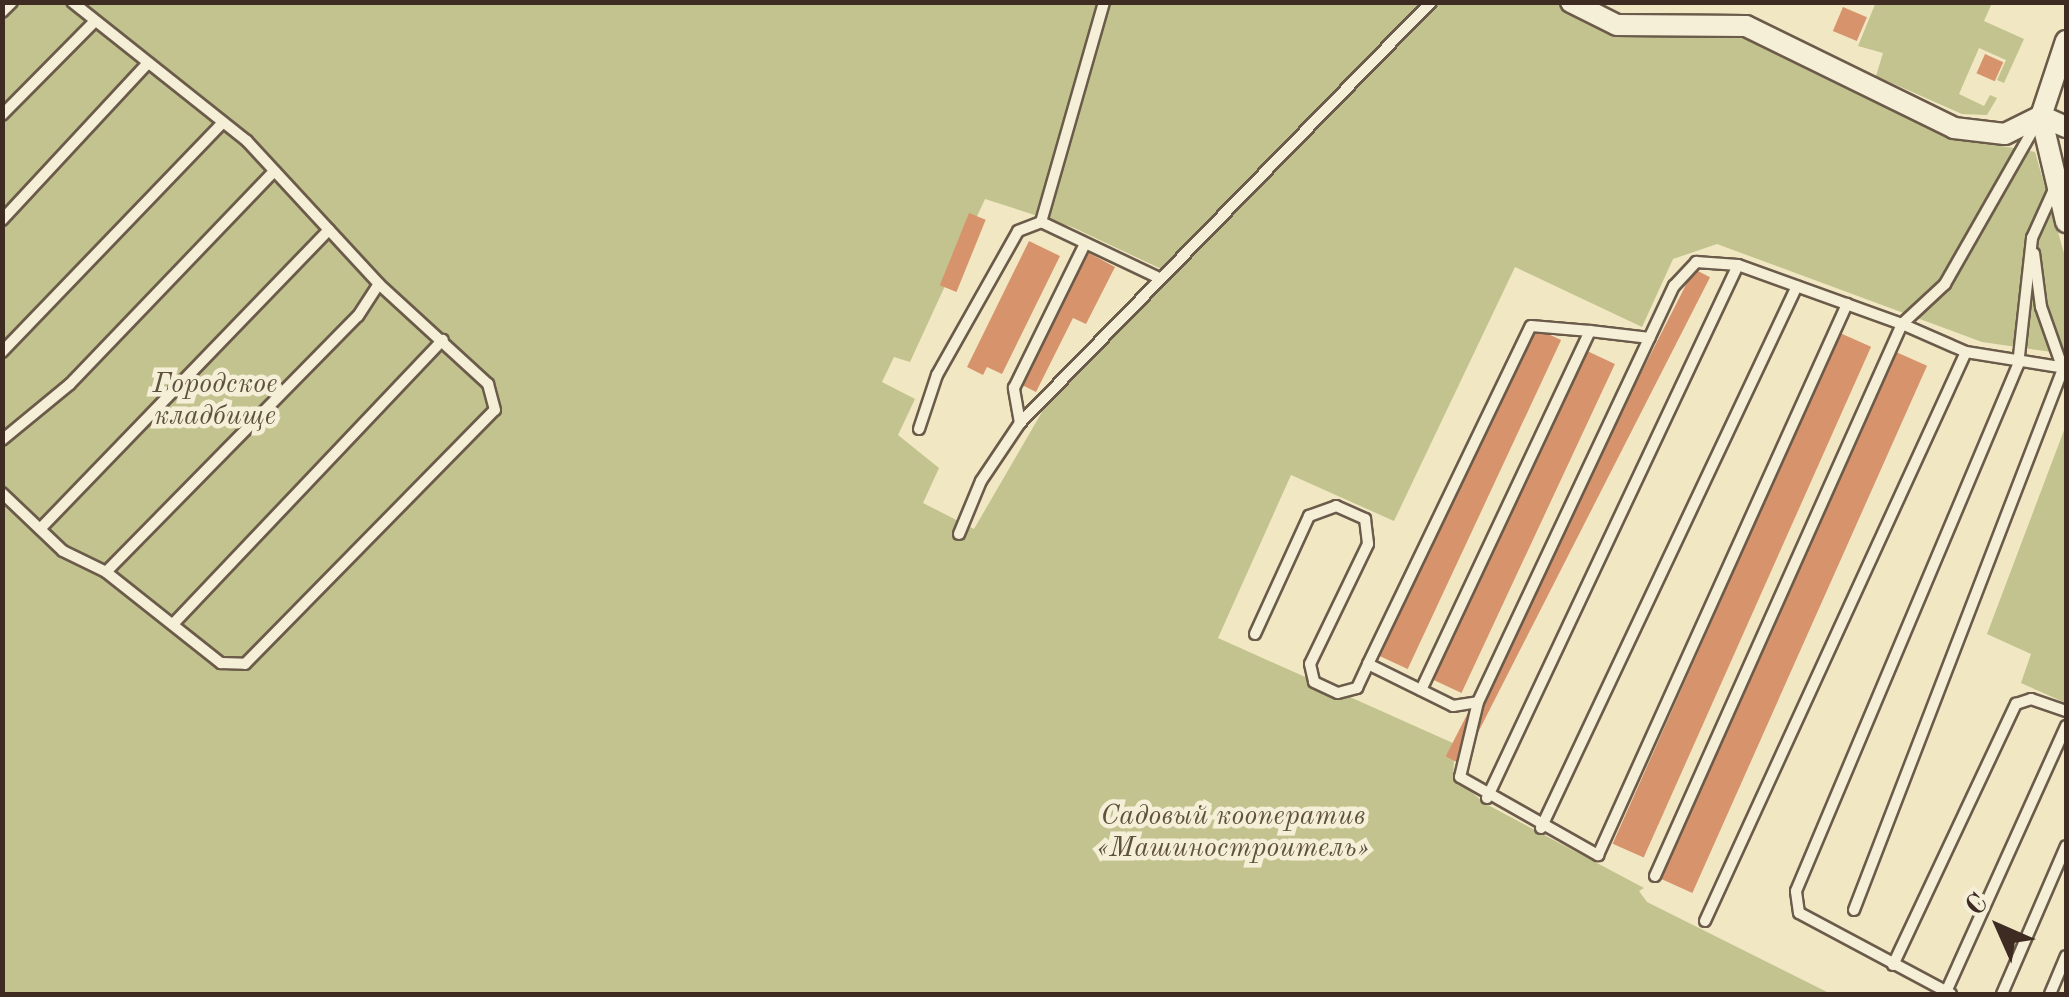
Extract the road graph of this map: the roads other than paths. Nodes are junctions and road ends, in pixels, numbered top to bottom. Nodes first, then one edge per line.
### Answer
1 (12, 2) edge
2 (72, 2) edge
3 (1104, 2) edge
4 (1431, 2) edge
5 (1571, 2) edge
6 (2, 12) edge
7 (94, 22) junction
8 (2066, 41) edge
9 (148, 64) junction
10 (2, 115) edge
11 (2041, 116) junction
12 (222, 123) junction
13 (2066, 127) edge
14 (274, 171) junction
15 (2056, 184) junction
16 (2, 220) edge
17 (1041, 222) junction
18 (2066, 222) edge
19 (329, 230) junction
20 (2032, 238) junction
21 (1084, 246) junction
22 (1738, 265) junction
23 (1159, 278) junction
24 (379, 284) junction
25 (1797, 286) junction
26 (1847, 304) junction
27 (1902, 324) junction
28 (1590, 331) junction
29 (1650, 338) junction
30 (443, 340) junction
31 (2, 352) edge
32 (1966, 352) junction
33 (2018, 365) junction
34 (2065, 368) edge
35 (1020, 423) junction
36 (919, 430) dead end
37 (2, 440) edge
38 (2, 493) edge
39 (40, 529) junction
40 (959, 534) dead end
41 (106, 572) junction
42 (174, 622) junction
43 (1255, 634) dead end
44 (1368, 664) junction
45 (1420, 690) junction
46 (1478, 702) junction
47 (2066, 712) edge
48 (2066, 726) edge
49 (1486, 798) junction
50 (1541, 828) junction
51 (2066, 846) edge
52 (1655, 876) dead end
53 (1854, 910) dead end
54 (1705, 920) dead end
55 (2066, 956) edge
56 (1893, 965) junction
57 (1948, 993) edge
58 (2002, 994) edge
59 (2050, 994) edge

1 - 6 lane
2 - 7 lane
3 - 17 lane
4 - 23 lane
5 - 11 street
7 - 9 lane
7 - 10 lane
8 - 11 street
9 - 12 lane
9 - 16 lane
11 - 13 street
11 - 15 street
11 - 27 lane
12 - 14 lane
12 - 31 lane
14 - 19 lane
14 - 37 lane
15 - 18 street
15 - 20 lane
17 - 21 lane
17 - 36 lane
19 - 24 lane
19 - 39 lane
20 - 33 lane
20 - 34 lane
21 - 23 lane
21 - 35 lane
22 - 25 lane
22 - 29 lane
22 - 49 lane
23 - 35 lane
24 - 30 lane
24 - 41 lane
25 - 26 lane
25 - 50 lane
26 - 27 lane
26 - 50 lane
27 - 32 lane
27 - 52 lane
28 - 29 lane
28 - 44 lane
28 - 45 lane
29 - 46 lane
30 - 42 lane
30 - 42 lane
32 - 33 lane
32 - 54 lane
33 - 34 lane
33 - 56 lane
34 - 53 lane
35 - 40 lane
38 - 39 lane
39 - 41 lane
41 - 42 lane
43 - 44 lane
44 - 45 lane
45 - 46 lane
46 - 49 lane
47 - 56 lane
48 - 57 lane
49 - 50 lane
51 - 58 lane
55 - 59 lane
56 - 57 lane

